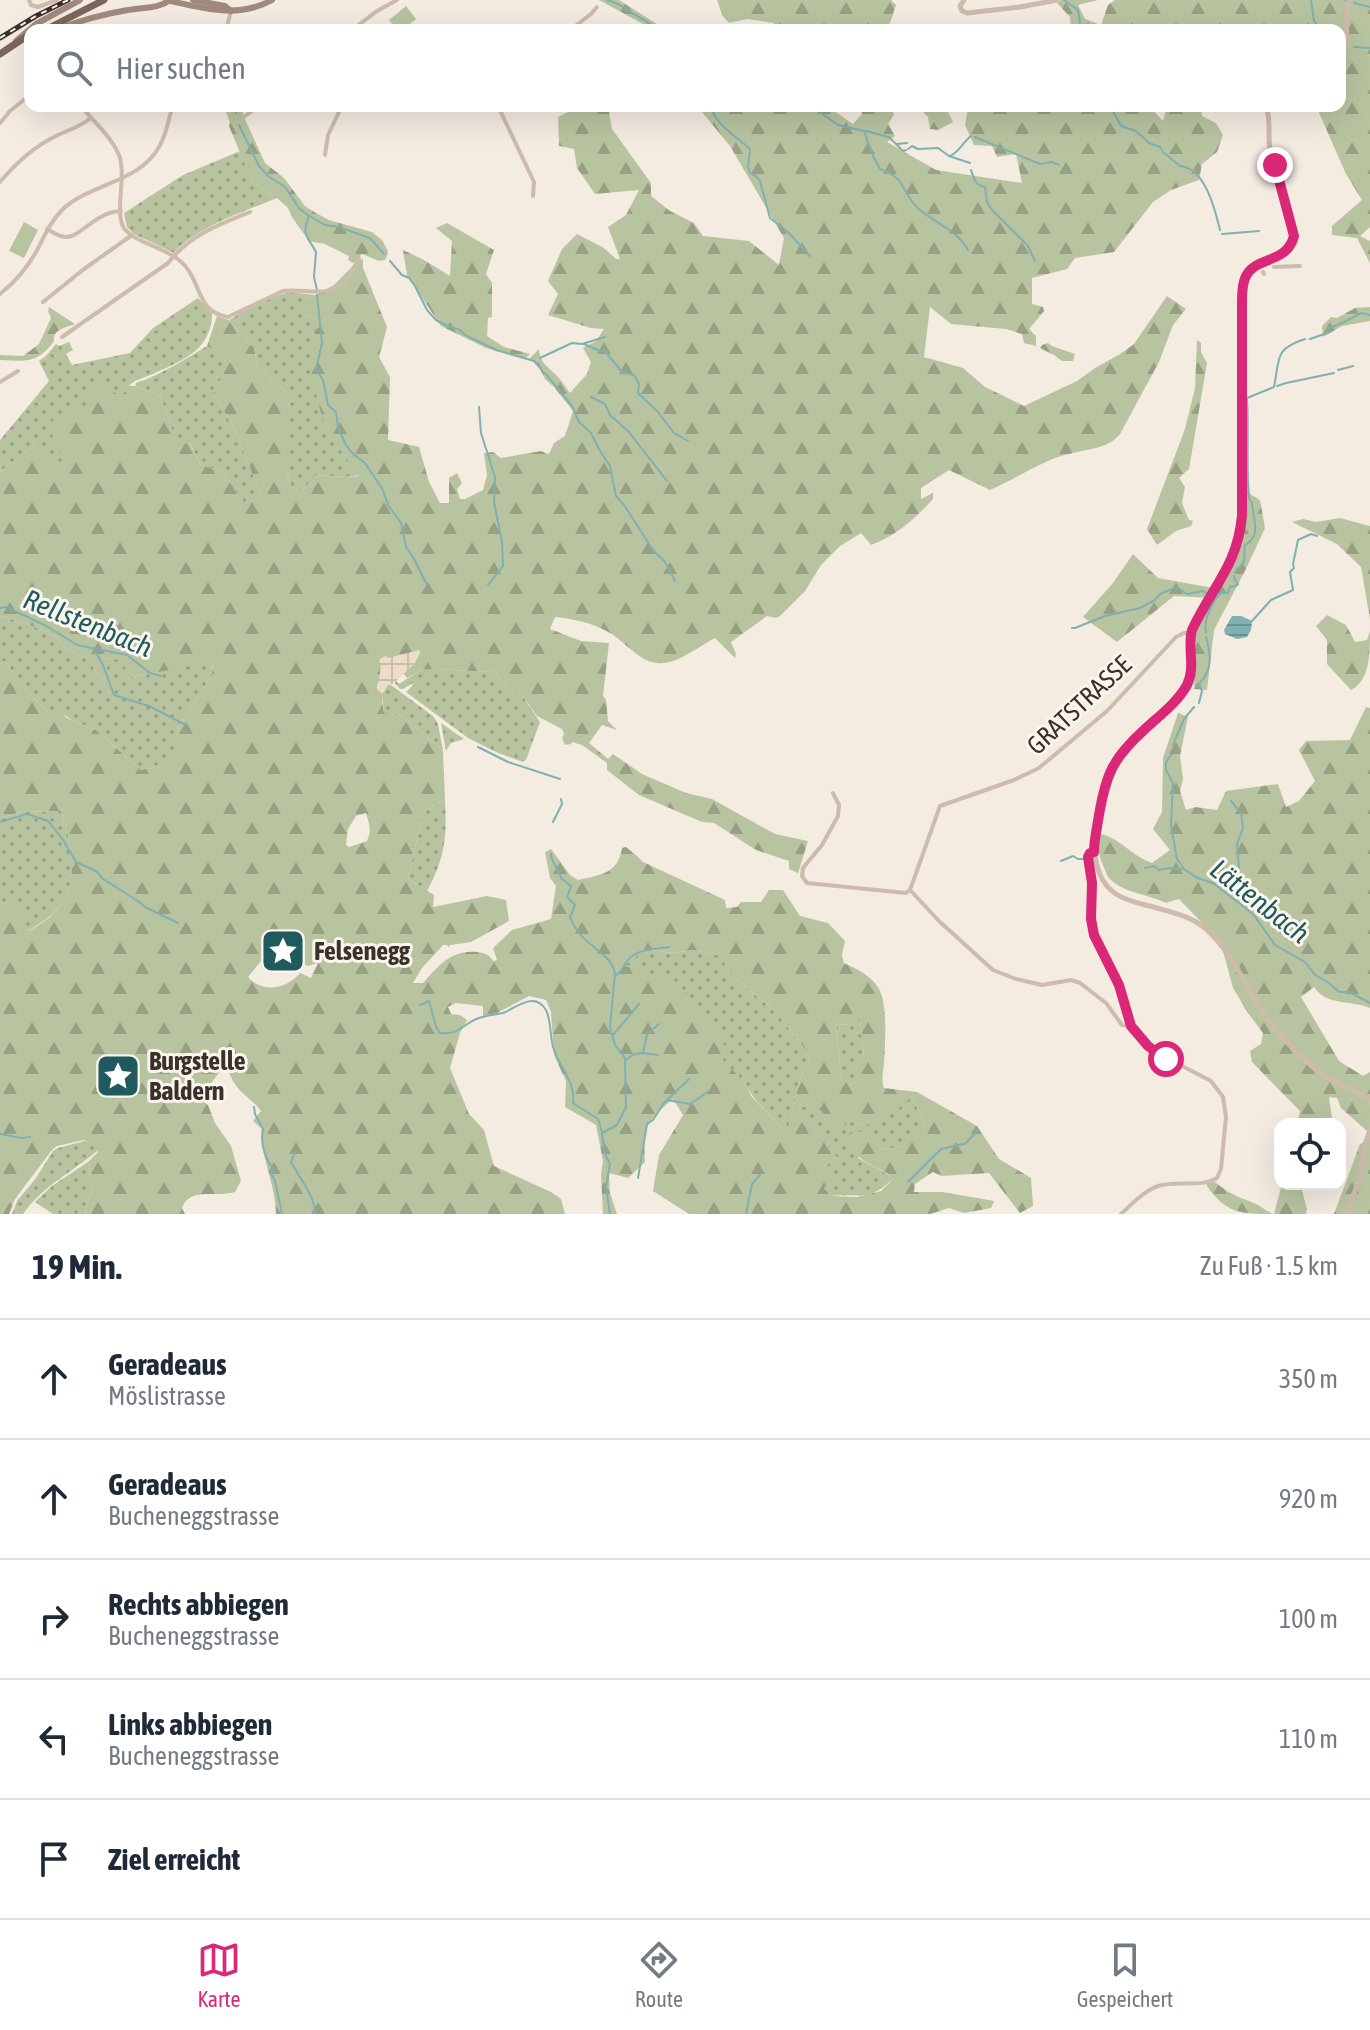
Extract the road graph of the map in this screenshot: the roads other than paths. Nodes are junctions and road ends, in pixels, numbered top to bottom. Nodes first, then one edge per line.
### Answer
1 (29, 0) edge
2 (57, 0) edge
3 (80, 0) edge
4 (95, 0) edge
5 (104, 0) edge
6 (169, 0) edge
7 (193, 0) edge
8 (272, 0) edge
9 (397, 0) edge
10 (964, 0) edge
11 (1057, 0) edge
12 (1350, 0) edge
13 (597, 7) dead end
14 (231, 11) junction
15 (38, 24) edge
16 (49, 24) edge
17 (57, 24) edge
18 (73, 24) edge
19 (229, 24) edge
20 (360, 24) edge
21 (578, 24) edge
22 (24, 33) edge
23 (24, 42) edge
24 (24, 42) edge
25 (1346, 42) edge
26 (3, 54) edge
27 (24, 100) edge
28 (86, 112) edge
29 (171, 112) edge
30 (250, 112) edge
31 (339, 112) edge
32 (502, 112) edge
33 (1268, 112) edge
34 (244, 117) dead end
35 (91, 118) junction
36 (0, 123) edge
37 (325, 155) dead end
38 (122, 178) junction
39 (0, 182) edge
40 (533, 196) dead end
41 (121, 211) junction
42 (250, 212) dead end
43 (47, 229) junction
44 (132, 235) junction
45 (174, 256) junction
46 (359, 258) dead end
47 (1300, 266) dead end
48 (1274, 267) dead end
49 (1251, 270) junction
50 (1262, 274) dead end
51 (0, 294) edge
52 (43, 302) dead end
53 (62, 337) dead end
54 (18, 371) dead end
55 (0, 382) edge
56 (1191, 633) junction
57 (833, 793) dead end
58 (1094, 852) junction
59 (910, 890) junction
60 (1131, 1026) junction
61 (1370, 1103) edge
62 (1370, 1130) edge
63 (1121, 1214) edge
64 (1346, 1214) edge

1 - 2 street
3 - 15 main road
4 - 16 main road
5 - 17 main road
6 - 14 main road
6 - 18 main road
7 - 14 main road
8 - 14 main road
9 - 20 street
10 - 11 street
12 - 25 street
13 - 21 street
14 - 19 street
22 - 26 main road
23 - 26 main road
24 - 26 main road
27 - 36 street
28 - 35 street
29 - 38 street
30 - 34 street
31 - 37 street
32 - 40 street
33 - 49 street
35 - 38 street
35 - 39 street
38 - 41 street
38 - 43 street
41 - 43 street
41 - 44 street
42 - 45 street
43 - 51 street
44 - 45 street
44 - 52 street
45 - 46 street
45 - 53 street
47 - 48 street
49 - 50 street
49 - 56 street
54 - 55 street
56 - 58 street
56 - 59 street, GRATSTRASSE
57 - 59 street
58 - 60 street
58 - 61 street
59 - 60 street
60 - 63 street
62 - 64 street

